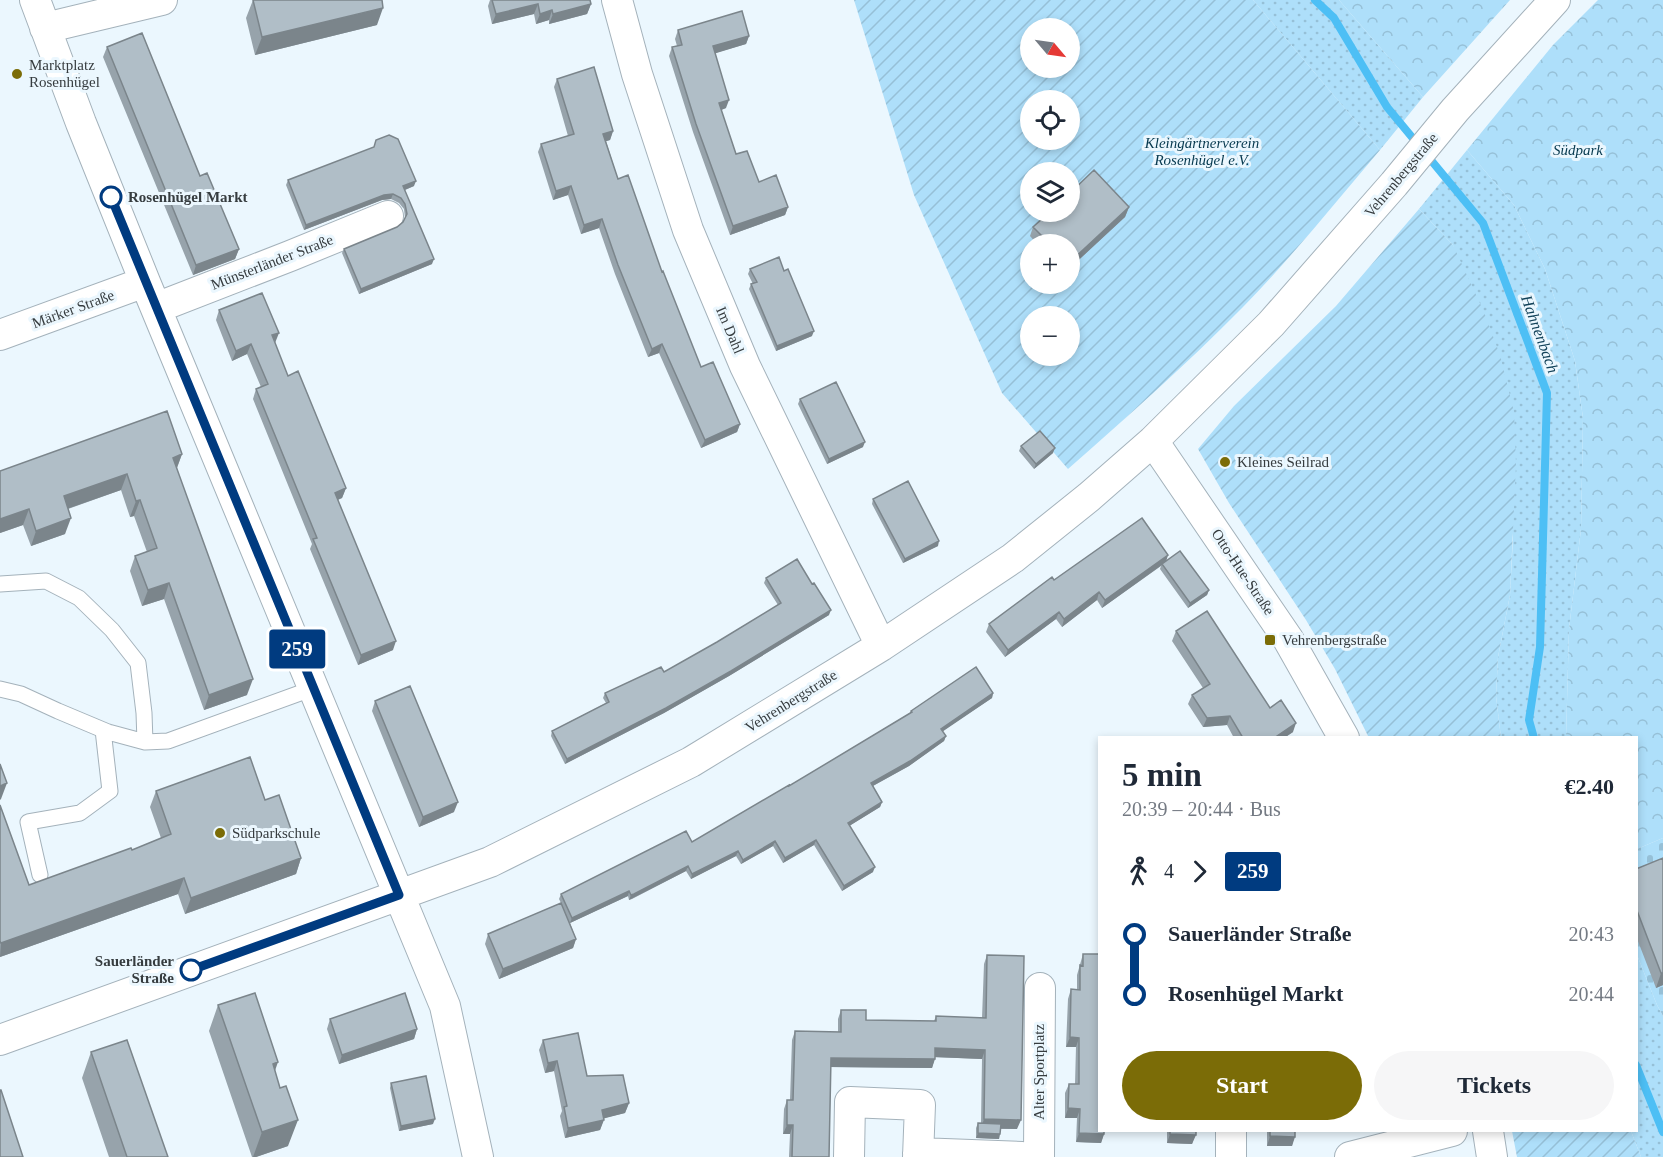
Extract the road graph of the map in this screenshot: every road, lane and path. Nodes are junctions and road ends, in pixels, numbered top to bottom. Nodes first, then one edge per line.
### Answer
1 (35, 0) edge
2 (162, 0) edge
3 (617, 0) edge
4 (1555, 0) edge
5 (45, 28) junction
6 (388, 216) dead end
7 (151, 295) junction
8 (0, 335) edge
9 (1153, 441) junction
10 (0, 584) edge
11 (881, 646) junction
12 (314, 688) junction
13 (0, 689) edge
14 (103, 730) junction
15 (1343, 736) edge
16 (145, 742) junction
17 (40, 875) dead end
18 (399, 895) junction
19 (1040, 988) dead end
20 (0, 1040) edge
21 (1231, 1132) edge
22 (1448, 1132) edge
23 (1488, 1132) edge
24 (918, 1155) edge
25 (478, 1157) edge
26 (849, 1157) edge
27 (1022, 1157) edge
28 (1039, 1157) edge
29 (1231, 1157) edge
30 (1350, 1157) edge
31 (1492, 1157) edge

1 - 5 street
2 - 5 street
3 - 11 street, Im Dahl
4 - 9 street, Vehrenbergstraße
5 - 7 street
6 - 7 street, Münsterländer Straße
7 - 8 street, Märker Straße
7 - 12 street
9 - 11 street, Vehrenbergstraße
9 - 15 street, Otto-Hue-Straße
10 - 16 lane
11 - 18 street, Vehrenbergstraße
12 - 16 lane
12 - 18 street
13 - 14 lane
14 - 16 lane
14 - 17 lane
18 - 20 street, Vehrenbergstraße
18 - 25 street
19 - 28 street, Alter Sportplatz
21 - 29 street
22 - 30 street
23 - 31 street
24 - 26 street
24 - 27 street

